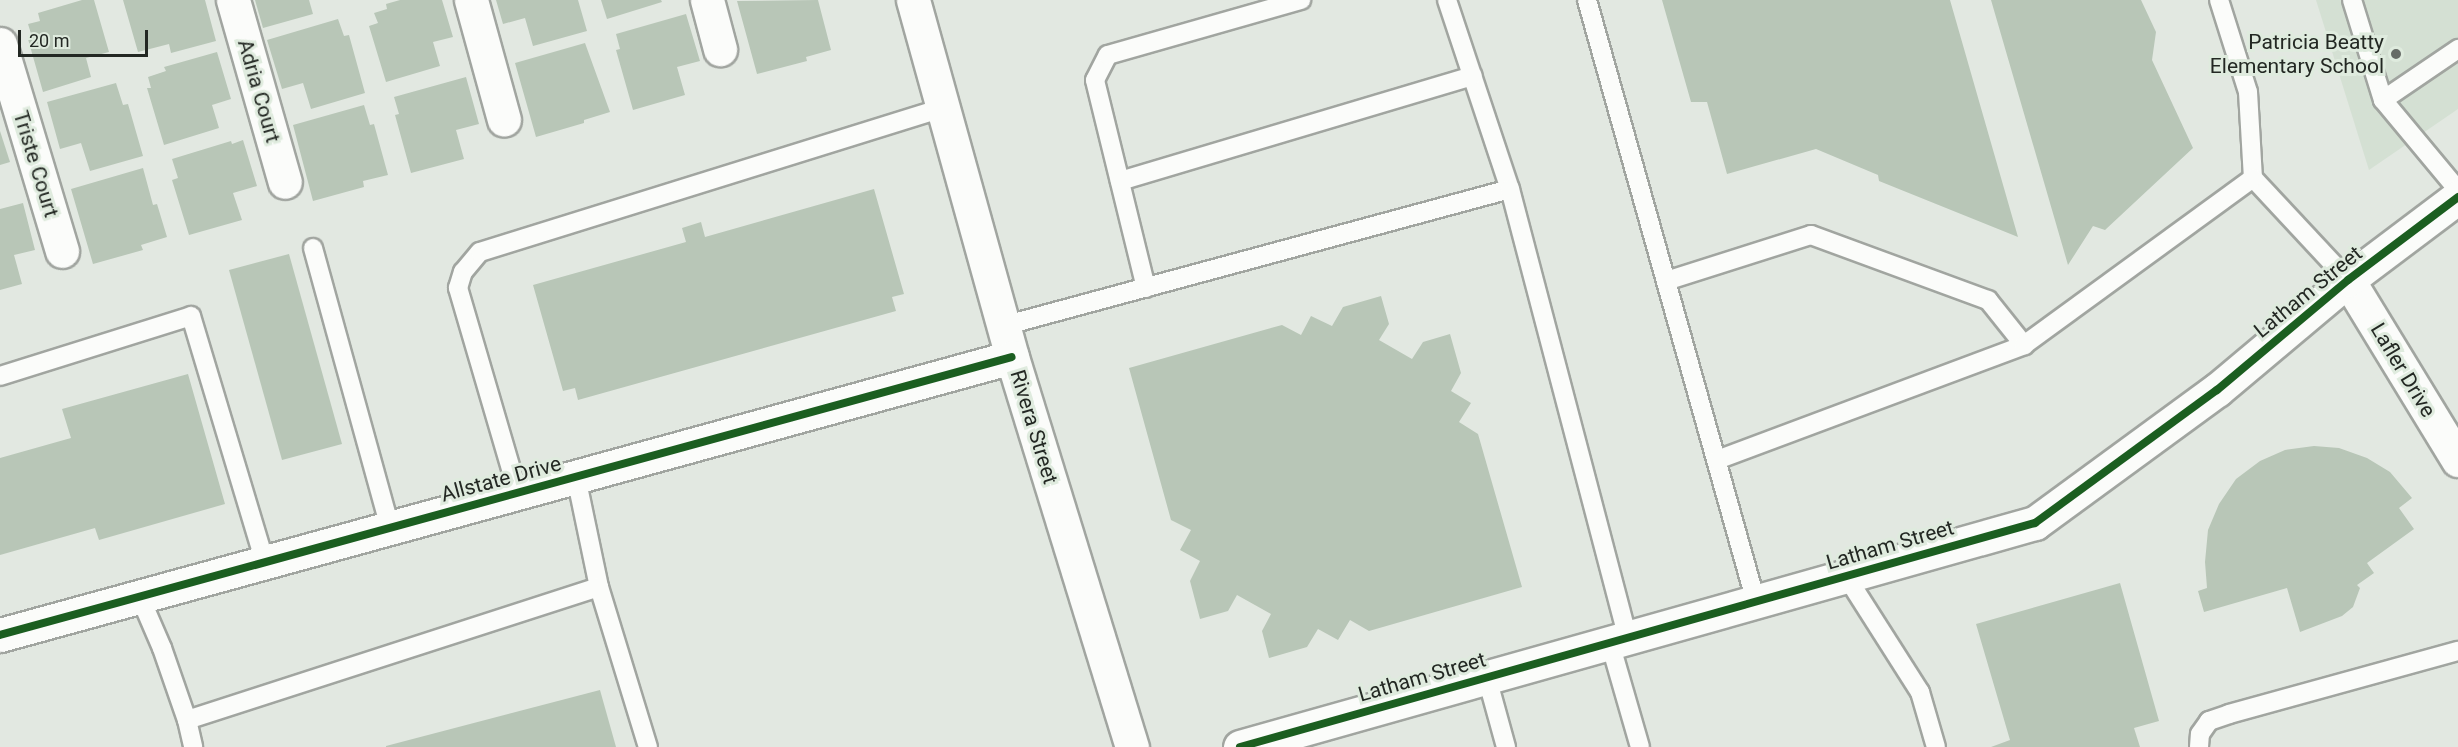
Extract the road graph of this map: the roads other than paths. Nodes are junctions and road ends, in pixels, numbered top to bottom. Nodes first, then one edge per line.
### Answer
1 (233, 0) edge
2 (471, 0) edge
3 (707, 0) edge
4 (913, 0) edge
5 (1301, 0) edge
6 (1447, 0) edge
7 (1587, 0) edge
8 (2219, 0) edge
9 (2352, 0) edge
10 (0, 44) edge
11 (720, 49) dead end
12 (2458, 49) edge
13 (1473, 76) junction
14 (2383, 100) junction
15 (943, 108) junction
16 (504, 120) dead end
17 (2253, 178) junction
18 (1120, 181) junction
19 (285, 182) dead end
20 (1510, 189) junction
21 (2458, 190) edge
22 (2458, 197) edge
23 (313, 248) dead end
24 (62, 250) dead end
25 (2348, 280) junction
26 (1666, 281) junction
27 (1146, 288) junction
28 (1003, 326) junction
29 (2024, 345) junction
30 (1012, 357) junction
31 (0, 376) edge
32 (1717, 460) junction
33 (2458, 460) edge
34 (576, 477) junction
35 (518, 493) junction
36 (390, 528) junction
37 (265, 562) junction
38 (1846, 576) junction
39 (599, 587) junction
40 (140, 597) junction
41 (1756, 602) junction
42 (0, 635) edge
43 (1619, 641) junction
44 (2458, 651) edge
45 (1487, 678) junction
46 (187, 720) junction
47 (193, 747) edge
48 (648, 747) edge
49 (1132, 747) edge
50 (1240, 747) edge
51 (1506, 747) edge
52 (1640, 747) edge
53 (1936, 747) edge
54 (2199, 747) edge

1 - 19 street, Adria Court
2 - 16 street
3 - 11 street
4 - 15 street, Rivera Street
5 - 18 lane
6 - 13 lane
7 - 26 lane
8 - 17 lane
9 - 14 lane
10 - 24 street, Triste Court
12 - 14 lane
13 - 18 lane
13 - 20 lane
14 - 21 lane
15 - 28 street, Rivera Street
15 - 35 lane
17 - 25 lane
17 - 29 lane
18 - 27 lane
20 - 27 lane
20 - 43 lane
22 - 25 street, Latham Street
23 - 36 lane
25 - 33 street, Lafler Drive
25 - 38 street, Latham Street
26 - 29 lane
26 - 32 lane
27 - 28 lane
28 - 30 street, Rivera Street
29 - 32 lane
30 - 34 street, Allstate Drive
30 - 49 street, Rivera Street
31 - 37 lane
32 - 41 lane
34 - 35 street, Allstate Drive
34 - 39 lane
35 - 36 street, Allstate Drive
36 - 37 street, Allstate Drive
37 - 40 street, Allstate Drive
38 - 41 street, Latham Street
38 - 53 lane
39 - 46 lane
39 - 48 lane
40 - 42 street, Allstate Drive
40 - 46 lane
41 - 43 street, Latham Street
43 - 45 street, Latham Street
43 - 52 lane
44 - 54 lane
45 - 50 street, Latham Street
45 - 51 lane
46 - 47 lane

